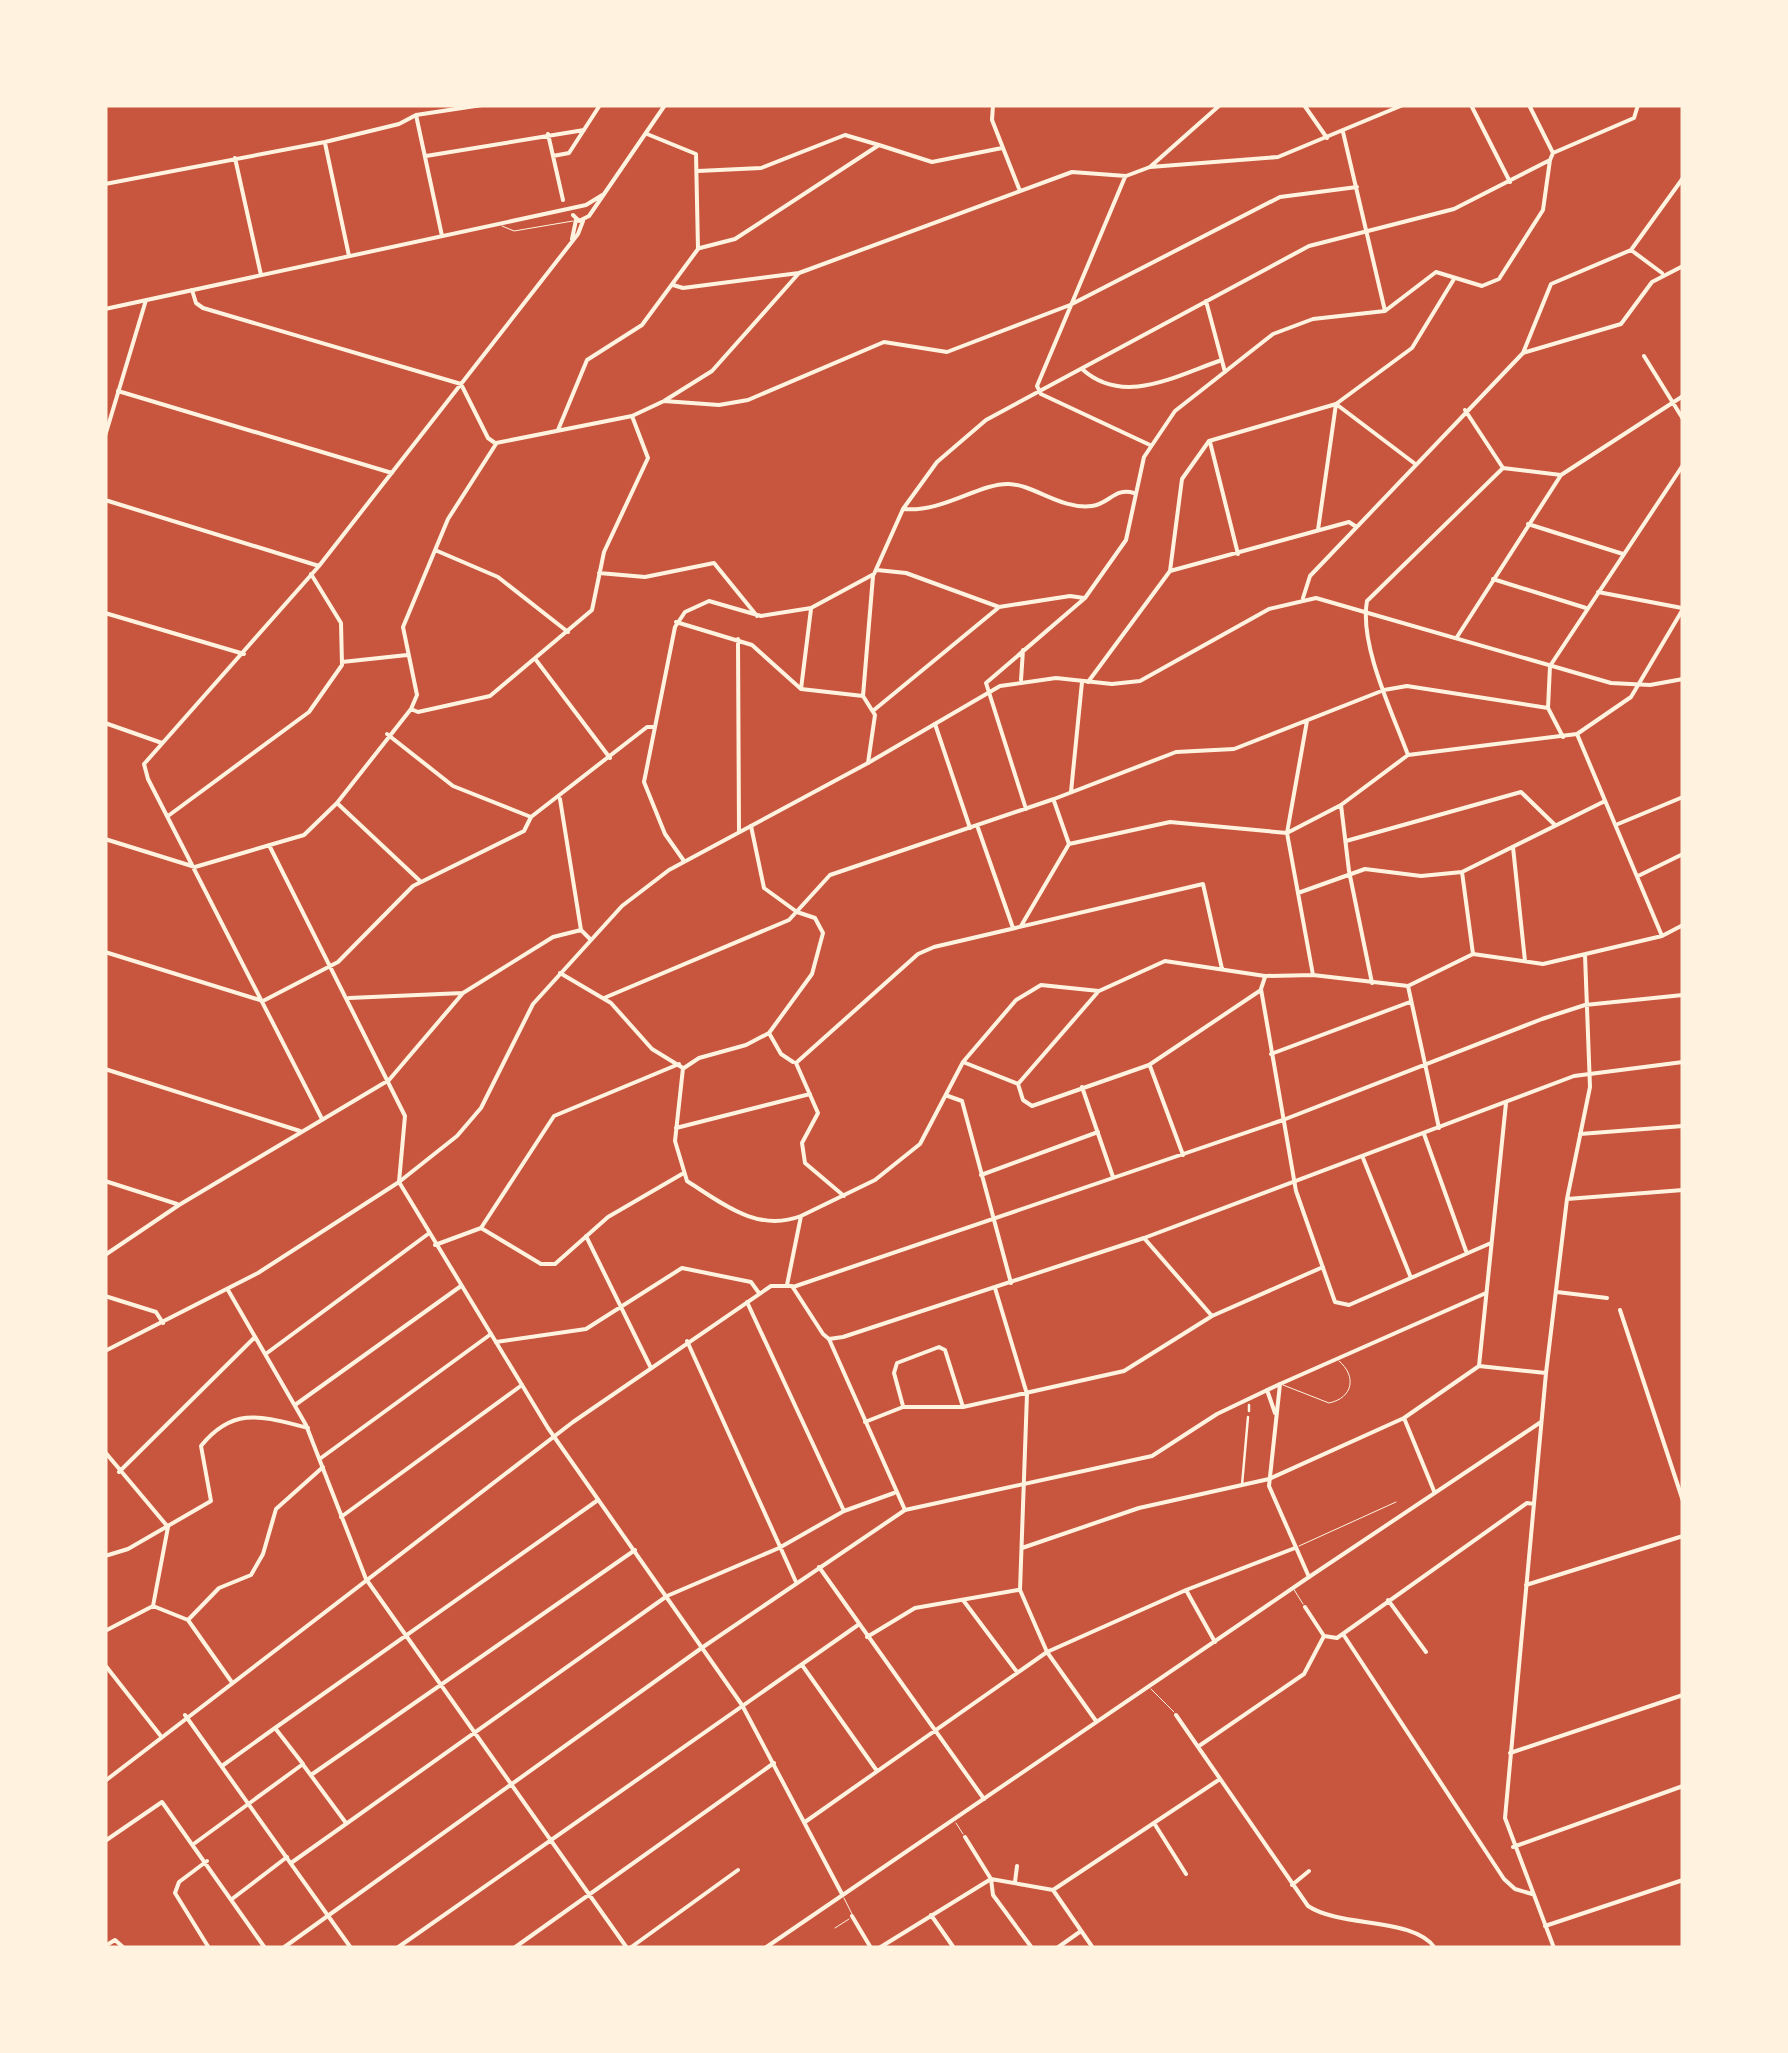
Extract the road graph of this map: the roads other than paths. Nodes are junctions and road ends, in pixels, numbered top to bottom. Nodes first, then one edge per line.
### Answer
1 (482, 105) edge
2 (600, 105) edge
3 (665, 105) edge
4 (993, 105) edge
5 (1220, 105) edge
6 (1304, 105) edge
7 (1403, 105) edge
8 (1471, 105) edge
9 (1529, 105) edge
10 (1638, 105) edge
11 (416, 115) junction
12 (584, 130) junction
13 (1344, 132) junction
14 (548, 134) junction
15 (646, 134) junction
16 (1327, 138) junction
17 (324, 142) junction
18 (879, 144) junction
19 (1002, 148) junction
20 (426, 156) junction
21 (553, 156) junction
22 (1552, 156) junction
23 (236, 158) junction
24 (1150, 167) junction
25 (698, 171) junction
26 (1126, 176) junction
27 (1683, 178) edge
28 (1510, 182) junction
29 (105, 184) edge
30 (1358, 187) junction
31 (1020, 191) junction
32 (604, 194) junction
33 (562, 200) dead end
34 (586, 204) junction
35 (574, 206) junction
36 (558, 210) junction
37 (590, 212) junction
38 (577, 219) junction
39 (500, 224) junction
40 (1368, 230) junction
41 (442, 236) junction
42 (698, 249) junction
43 (1631, 250) junction
44 (349, 256) junction
45 (1683, 266) edge
46 (799, 273) junction
47 (1662, 273) junction
48 (260, 275) junction
49 (1455, 278) junction
50 (672, 285) junction
51 (192, 290) junction
52 (146, 300) junction
53 (1206, 302) junction
54 (1070, 305) junction
55 (105, 309) edge
56 (1384, 311) junction
57 (1523, 353) junction
58 (1644, 356) dead end
59 (1219, 362) junction
60 (1082, 370) junction
61 (1225, 372) junction
62 (461, 384) junction
63 (118, 391) junction
64 (1041, 394) junction
65 (1683, 396) edge
66 (1674, 400) junction
67 (664, 402) junction
68 (1336, 404) junction
69 (1465, 410) junction
70 (632, 416) junction
71 (1683, 419) edge
72 (106, 427) edge
73 (558, 430) junction
74 (105, 436) edge
75 (1209, 440) junction
76 (496, 443) junction
77 (1150, 445) junction
78 (1414, 463) junction
79 (1683, 466) edge
80 (1503, 468) junction
81 (392, 474) junction
82 (1561, 474) junction
83 (1134, 493) junction
84 (105, 500) edge
85 (903, 509) junction
86 (1528, 524) junction
87 (1355, 526) junction
88 (1318, 530) junction
89 (434, 550) junction
90 (1238, 554) junction
91 (1623, 554) junction
92 (318, 566) junction
93 (1170, 571) junction
94 (875, 572) junction
95 (598, 573) junction
96 (311, 574) junction
97 (1493, 579) junction
98 (1598, 592) junction
99 (1085, 598) junction
100 (1302, 598) junction
101 (999, 607) junction
102 (811, 608) junction
103 (1586, 608) junction
104 (1683, 608) edge
105 (1365, 609) junction
106 (105, 612) edge
107 (757, 616) junction
108 (676, 622) junction
109 (568, 632) junction
110 (1457, 637) junction
111 (738, 639) junction
112 (1023, 650) junction
113 (244, 654) junction
114 (408, 655) junction
115 (536, 660) junction
116 (342, 662) junction
117 (1550, 666) junction
118 (1683, 678) edge
119 (1022, 680) junction
120 (1085, 682) junction
121 (1637, 686) junction
122 (801, 689) junction
123 (1384, 690) junction
124 (986, 693) junction
125 (864, 696) junction
126 (1548, 708) junction
127 (411, 709) junction
128 (874, 710) junction
129 (1307, 720) junction
130 (105, 723) edge
131 (935, 724) junction
132 (655, 727) junction
133 (387, 734) junction
134 (1577, 734) junction
135 (1563, 736) junction
136 (162, 743) junction
137 (1408, 756) junction
138 (610, 758) junction
139 (868, 764) junction
140 (1071, 792) junction
141 (559, 796) junction
142 (1683, 797) edge
143 (1054, 799) junction
144 (1605, 801) junction
145 (337, 803) junction
146 (1342, 805) junction
147 (1026, 809) junction
148 (168, 816) junction
149 (531, 817) junction
150 (1616, 825) junction
151 (751, 826) junction
152 (977, 826) junction
153 (1556, 826) junction
154 (970, 828) junction
155 (739, 832) junction
156 (1287, 832) junction
157 (105, 839) edge
158 (1346, 841) junction
159 (1068, 844) junction
160 (269, 846) junction
161 (1513, 847) junction
162 (1683, 854) edge
163 (684, 860) junction
164 (195, 867) junction
165 (1349, 871) junction
166 (1462, 872) junction
167 (1638, 876) junction
168 (420, 882) junction
169 (1298, 893) junction
170 (797, 912) junction
171 (1683, 925) edge
172 (1020, 926) junction
173 (1013, 928) junction
174 (581, 930) junction
175 (1662, 936) junction
176 (590, 939) junction
177 (105, 952) edge
178 (1473, 954) junction
179 (1585, 955) junction
180 (1525, 961) junction
181 (332, 965) junction
182 (1222, 969) junction
183 (560, 972) junction
184 (1313, 975) junction
185 (1265, 976) junction
186 (1372, 983) junction
187 (1408, 986) junction
188 (1261, 989) junction
189 (1099, 991) junction
190 (462, 993) junction
191 (1683, 995) edge
192 (349, 998) junction
193 (604, 998) junction
194 (262, 1000) junction
195 (1410, 1002) junction
196 (1586, 1005) junction
197 (770, 1032) junction
198 (1271, 1054) junction
199 (964, 1062) junction
200 (1683, 1062) edge
201 (796, 1063) junction
202 (1424, 1064) junction
203 (1150, 1065) junction
204 (681, 1066) junction
205 (105, 1069) edge
206 (1590, 1071) junction
207 (389, 1080) junction
208 (1018, 1084) junction
209 (1082, 1087) junction
210 (810, 1094) junction
211 (948, 1096) junction
212 (1506, 1102) junction
213 (322, 1119) junction
214 (1283, 1120) junction
215 (1683, 1126) edge
216 (676, 1128) junction
217 (1440, 1128) junction
218 (300, 1131) junction
219 (1098, 1132) junction
220 (1424, 1134) junction
221 (1580, 1134) junction
222 (1183, 1156) junction
223 (1362, 1158) junction
224 (682, 1174) junction
225 (982, 1175) junction
226 (1114, 1178) junction
227 (105, 1180) edge
228 (400, 1182) junction
229 (1294, 1184) junction
230 (1683, 1190) edge
231 (844, 1196) junction
232 (1567, 1199) junction
233 (179, 1205) junction
234 (801, 1216) junction
235 (992, 1220) junction
236 (481, 1228) junction
237 (428, 1234) junction
238 (586, 1236) junction
239 (1144, 1238) junction
240 (1491, 1242) junction
241 (434, 1245) junction
242 (1466, 1251) junction
243 (105, 1254) edge
244 (1324, 1266) junction
245 (1411, 1278) junction
246 (1011, 1283) junction
247 (460, 1286) junction
248 (790, 1286) junction
249 (995, 1288) junction
250 (228, 1290) junction
251 (1556, 1292) junction
252 (758, 1293) junction
253 (1486, 1293) junction
254 (105, 1296) edge
255 (1607, 1298) dead end
256 (746, 1301) junction
257 (621, 1307) junction
258 (1620, 1310) dead end
259 (1212, 1316) junction
260 (164, 1322) junction
261 (491, 1334) junction
262 (255, 1336) junction
263 (830, 1339) junction
264 (687, 1341) junction
265 (496, 1342) junction
266 (105, 1351) edge
267 (266, 1354) junction
268 (1336, 1360) junction
269 (650, 1366) junction
270 (1478, 1366) junction
271 (1546, 1374) junction
272 (1280, 1384) junction
273 (522, 1385) junction
274 (1267, 1390) junction
275 (1026, 1394) junction
276 (296, 1405) junction
277 (1249, 1405) dead end
278 (904, 1407) junction
279 (963, 1407) junction
280 (1248, 1412) dead end
281 (1276, 1416) junction
282 (1248, 1418) dead end
283 (1404, 1418) junction
284 (865, 1422) junction
285 (1541, 1422) junction
286 (308, 1428) junction
287 (555, 1436) junction
288 (105, 1452) edge
289 (320, 1459) junction
290 (323, 1466) junction
291 (119, 1472) junction
292 (1269, 1478) junction
293 (1024, 1482) junction
294 (1242, 1486) junction
295 (1434, 1491) junction
296 (894, 1492) junction
297 (600, 1500) junction
298 (1683, 1501) edge
299 (1396, 1502) dead end
300 (1534, 1504) junction
301 (905, 1510) junction
302 (844, 1511) junction
303 (341, 1516) junction
304 (168, 1527) junction
305 (1683, 1536) edge
306 (779, 1548) junction
307 (1022, 1548) junction
308 (1295, 1548) junction
309 (634, 1550) junction
310 (105, 1556) edge
311 (819, 1567) junction
312 (1309, 1577) junction
313 (366, 1579) junction
314 (796, 1582) junction
315 (1526, 1585) junction
316 (1294, 1588) junction
317 (1020, 1590) junction
318 (1186, 1590) junction
319 (667, 1596) junction
320 (963, 1600) junction
321 (1388, 1600) junction
322 (154, 1606) junction
323 (1305, 1607) joint
324 (188, 1620) junction
325 (858, 1625) junction
326 (105, 1631) edge
327 (405, 1632) junction
328 (1343, 1634) junction
329 (1324, 1636) junction
330 (868, 1637) junction
331 (1215, 1642) junction
332 (703, 1647) junction
333 (1047, 1652) junction
334 (1426, 1652) dead end
335 (801, 1664) junction
336 (105, 1665) edge
337 (1018, 1674) junction
338 (231, 1681) junction
339 (439, 1682) junction
340 (1149, 1686) junction
341 (1683, 1695) edge
342 (742, 1705) junction
343 (185, 1715) junction
344 (1176, 1716) joint
345 (1096, 1721) junction
346 (275, 1728) junction
347 (935, 1730) junction
348 (474, 1733) junction
349 (160, 1734) junction
350 (1198, 1747) junction
351 (1510, 1753) junction
352 (774, 1763) junction
353 (303, 1764) junction
354 (222, 1766) junction
355 (877, 1771) junction
356 (311, 1775) junction
357 (1220, 1779) junction
358 (105, 1781) edge
359 (510, 1784) junction
360 (1683, 1786) edge
361 (984, 1799) junction
362 (248, 1804) junction
363 (954, 1820) junction
364 (346, 1822) junction
365 (805, 1822) junction
366 (1154, 1823) junction
367 (964, 1837) joint
368 (552, 1840) junction
369 (105, 1841) edge
370 (194, 1843) junction
371 (1512, 1847) junction
372 (289, 1860) junction
373 (207, 1861) junction
374 (1017, 1866) dead end
375 (738, 1870) dead end
376 (1309, 1871) dead end
377 (1186, 1874) dead end
378 (991, 1879) junction
379 (1683, 1880) edge
380 (1016, 1882) junction
381 (1292, 1884) junction
382 (1053, 1890) junction
383 (842, 1894) junction
384 (1532, 1894) junction
385 (590, 1896) junction
386 (232, 1899) junction
387 (931, 1915) junction
388 (329, 1916) junction
389 (852, 1916) junction
390 (1545, 1926) junction
391 (835, 1928) dead end
392 (1081, 1930) junction
393 (105, 1946) edge
394 (124, 1948) edge
395 (209, 1948) edge
396 (265, 1948) edge
397 (283, 1948) edge
398 (351, 1948) edge
399 (397, 1948) edge
400 (514, 1948) edge
401 (629, 1948) edge
402 (765, 1948) edge
403 (871, 1948) edge
404 (879, 1948) edge
405 (954, 1948) edge
406 (1032, 1948) edge
407 (1057, 1948) edge
408 (1093, 1948) edge
409 (1435, 1948) edge
410 (1554, 1948) edge

1 - 11 street
2 - 12 street
3 - 15 street
4 - 19 street
5 - 24 street
6 - 16 street
7 - 13 street
8 - 28 street
9 - 22 street
10 - 22 street
11 - 17 street
11 - 20 street
12 - 14 street
12 - 21 street
13 - 16 street
13 - 30 street
14 - 20 street
14 - 21 street
15 - 25 street
15 - 32 street
16 - 24 street
17 - 23 street
17 - 44 street
18 - 19 street
18 - 25 street
18 - 42 street
19 - 31 street
20 - 41 street
21 - 33 street
22 - 28 street
22 - 49 street
23 - 29 street
23 - 48 street
24 - 26 street
25 - 42 street
26 - 31 street
26 - 54 street
27 - 43 street
28 - 40 street
30 - 40 street
30 - 54 street
31 - 46 street
32 - 34 street
32 - 37 street
34 - 35 street
34 - 37 street
35 - 36 street
35 - 38 street
36 - 38 street
36 - 39 street
37 - 38 street
38 - 39 lane
38 - 62 street
39 - 41 street
40 - 53 street
40 - 56 street
41 - 44 street
42 - 50 street
43 - 47 street
43 - 57 street
44 - 48 street
45 - 47 street
46 - 50 street
46 - 67 street
47 - 57 street
48 - 51 street
49 - 56 street
49 - 68 street
50 - 73 street
51 - 52 street
51 - 62 street
52 - 55 street
52 - 63 street
53 - 59 street
53 - 60 street
54 - 64 street
54 - 67 street
56 - 61 street
57 - 69 street
58 - 66 street
59 - 60 street
59 - 61 street
60 - 64 street
61 - 77 street
62 - 76 street
62 - 81 street
63 - 72 street
63 - 81 street
64 - 77 street
64 - 85 street
65 - 66 street
66 - 71 street
66 - 82 street
67 - 70 street
68 - 75 street
68 - 78 street
68 - 88 street
69 - 78 street
69 - 80 street
70 - 73 street
70 - 95 street
72 - 74 street
73 - 76 street
75 - 90 street
75 - 93 street
76 - 89 street
77 - 83 street
78 - 87 street
79 - 91 street
80 - 82 street
80 - 105 street
81 - 92 street
82 - 86 street
83 - 85 street
83 - 99 street
84 - 92 street
85 - 94 street
86 - 91 street
86 - 97 street
87 - 88 street
87 - 100 street
88 - 90 street
89 - 109 street
89 - 114 street
90 - 93 street
91 - 98 street
92 - 96 street
93 - 120 street
94 - 101 street
94 - 102 street
94 - 125 street
95 - 107 street
95 - 109 street
96 - 113 street
96 - 116 street
97 - 103 street
97 - 110 street
98 - 103 street
98 - 104 street
99 - 101 street
99 - 112 street
100 - 105 street
100 - 120 street
101 - 128 street
102 - 107 street
102 - 122 street
103 - 117 street
104 - 121 street
105 - 110 street
105 - 123 street
106 - 113 street
107 - 108 street
108 - 111 street
108 - 132 street
109 - 115 street
110 - 117 street
111 - 122 street
111 - 155 street
112 - 119 street
112 - 124 street
113 - 136 street
114 - 116 street
114 - 127 street
115 - 127 street
115 - 138 street
116 - 148 street
117 - 121 street
117 - 126 street
118 - 121 street
119 - 120 street
119 - 124 street
120 - 140 street
121 - 134 street
122 - 125 street
123 - 126 street
123 - 129 street
123 - 137 street
124 - 131 street
124 - 147 street
125 - 128 street
126 - 135 street
127 - 133 street
128 - 139 street
129 - 140 street
129 - 156 street
130 - 136 street
131 - 139 street
131 - 154 street
132 - 138 street
132 - 163 street
133 - 145 street
133 - 149 street
134 - 135 street
134 - 144 street
135 - 137 street
136 - 148 street
137 - 146 street
138 - 141 street
139 - 151 street
140 - 143 street
141 - 149 street
141 - 174 street
142 - 150 street
143 - 147 street
143 - 159 street
144 - 150 street
144 - 153 street
145 - 160 street
145 - 168 street
146 - 156 street
146 - 158 street
147 - 152 street
148 - 164 street
149 - 168 street
150 - 167 street
151 - 155 street
151 - 170 street
152 - 154 street
152 - 173 street
153 - 158 street
153 - 161 street
154 - 170 street
155 - 163 street
156 - 159 street
156 - 169 street
157 - 164 street
158 - 165 street
159 - 172 street
160 - 164 street
160 - 181 street
161 - 166 street
161 - 180 street
162 - 167 street
163 - 176 street
164 - 194 street
165 - 166 street
165 - 169 street
165 - 186 street
166 - 178 street
167 - 175 street
168 - 181 street
169 - 184 street
170 - 193 street
170 - 197 street
171 - 175 street
172 - 173 street
172 - 182 street
173 - 201 street
174 - 176 street
174 - 190 street
175 - 179 street
176 - 183 street
177 - 194 street
178 - 180 street
178 - 187 street
179 - 180 street
179 - 196 street
181 - 192 street
181 - 194 street
182 - 185 street
182 - 189 street
183 - 193 street
183 - 228 street
184 - 185 street
184 - 186 street
185 - 188 street
186 - 187 street
187 - 195 street
188 - 198 street
188 - 203 street
189 - 199 street
189 - 208 street
190 - 192 street
190 - 207 street
191 - 196 street
192 - 207 street
193 - 204 street
194 - 213 street
195 - 198 street
195 - 202 street
196 - 202 street
196 - 206 street
197 - 201 street
197 - 204 street
198 - 214 street
199 - 208 street
199 - 211 street
200 - 206 street
201 - 210 street
202 - 214 street
202 - 217 street
203 - 209 street
203 - 222 street
204 - 216 street
204 - 236 street
205 - 218 street
206 - 212 street
206 - 221 street
207 - 213 street
207 - 228 street
208 - 209 street
209 - 219 street
210 - 216 street
210 - 231 street
211 - 225 street
211 - 231 street
212 - 217 street
212 - 240 street
213 - 218 street
214 - 222 street
214 - 229 street
215 - 221 street
216 - 224 street
217 - 220 street
218 - 233 street
219 - 225 street
219 - 226 street
220 - 223 street
220 - 242 street
221 - 232 street
222 - 226 street
223 - 229 street
223 - 245 street
224 - 234 street
224 - 238 street
225 - 235 street
226 - 235 street
227 - 233 street
228 - 237 street
228 - 250 street
229 - 239 street
229 - 244 street
230 - 232 street
231 - 234 street
232 - 251 street
233 - 243 street
234 - 248 street
235 - 246 street
235 - 248 street
236 - 238 street
236 - 241 street
237 - 241 street
237 - 267 street
238 - 257 street
239 - 246 street
239 - 259 street
240 - 242 street
240 - 253 street
241 - 247 street
242 - 245 street
244 - 245 street
244 - 259 street
246 - 249 street
247 - 261 street
247 - 276 street
248 - 252 street
248 - 263 street
249 - 263 street
249 - 275 street
250 - 260 street
250 - 262 street
251 - 255 street
251 - 271 street
252 - 256 street
252 - 257 street
253 - 268 street
253 - 270 street
254 - 260 street
256 - 264 street
256 - 302 street
257 - 265 street
257 - 269 street
258 - 298 street
259 - 275 street
260 - 266 street
261 - 265 street
261 - 289 street
262 - 267 street
262 - 291 street
263 - 284 street
264 - 269 street
264 - 306 street
265 - 273 street
267 - 276 street
268 - 272 street
268 - 272 lane
269 - 287 street
270 - 271 street
270 - 283 street
271 - 285 street
272 - 274 street
272 - 281 street
273 - 287 street
273 - 303 street
274 - 281 street
274 - 293 street
275 - 279 street
275 - 293 street
276 - 286 street
277 - 280 street
278 - 279 street
278 - 279 street
278 - 284 street
281 - 292 street
282 - 294 street
283 - 292 street
283 - 295 street
284 - 296 street
285 - 295 street
285 - 300 street
286 - 289 street
286 - 304 street
287 - 297 street
287 - 313 street
288 - 291 street
289 - 290 street
290 - 303 street
290 - 324 street
291 - 304 street
292 - 294 street
292 - 308 street
293 - 301 street
293 - 307 street
294 - 307 street
295 - 312 street
296 - 301 street
296 - 302 street
297 - 309 street
297 - 327 street
299 - 308 lane
300 - 315 street
300 - 321 street
301 - 311 street
302 - 306 street
303 - 313 street
304 - 310 street
304 - 322 street
305 - 315 street
306 - 314 street
306 - 319 street
307 - 317 street
308 - 312 street
308 - 318 street
309 - 319 street
309 - 339 street
311 - 314 street
311 - 325 street
312 - 316 street
313 - 327 street
313 - 338 street
314 - 332 street
315 - 351 street
316 - 323 lane
316 - 331 street
317 - 320 street
317 - 333 street
318 - 331 street
318 - 333 street
319 - 332 street
319 - 348 street
320 - 330 street
320 - 337 street
321 - 328 street
321 - 334 street
322 - 324 street
322 - 326 street
323 - 329 street
324 - 338 street
325 - 330 street
325 - 335 street
327 - 339 street
327 - 346 street
328 - 329 street
328 - 384 street
329 - 350 street
330 - 347 street
331 - 340 street
332 - 342 street
332 - 359 street
333 - 337 street
333 - 345 street
335 - 342 street
335 - 355 street
336 - 349 street
337 - 347 street
338 - 343 street
339 - 348 street
339 - 356 street
340 - 344 lane
340 - 345 street
341 - 351 street
342 - 352 street
342 - 368 street
343 - 349 street
343 - 354 street
344 - 350 street
345 - 361 street
346 - 353 street
346 - 354 street
347 - 355 street
347 - 361 street
348 - 359 street
348 - 364 street
349 - 358 street
350 - 357 street
351 - 371 street
352 - 365 street
352 - 385 street
353 - 356 street
353 - 362 street
354 - 362 street
355 - 365 street
356 - 364 street
357 - 366 street
357 - 381 street
359 - 368 street
359 - 388 street
360 - 371 street
361 - 363 street
362 - 370 street
362 - 372 street
363 - 367 lane
363 - 383 street
364 - 372 street
365 - 383 street
366 - 377 street
366 - 382 street
367 - 378 street
368 - 385 street
368 - 399 street
369 - 370 street
370 - 373 street
371 - 384 street
372 - 386 street
372 - 388 street
373 - 386 street
373 - 395 street
374 - 380 street
375 - 401 street
376 - 381 street
378 - 380 street
378 - 387 street
378 - 406 street
379 - 390 street
380 - 382 street
381 - 409 street
382 - 392 street
383 - 389 lane
383 - 402 street
384 - 390 street
385 - 400 street
385 - 401 street
386 - 396 street
387 - 404 street
387 - 405 street
388 - 397 street
388 - 398 street
389 - 391 lane
389 - 403 street
390 - 410 street
392 - 407 street
392 - 408 street
393 - 394 street

